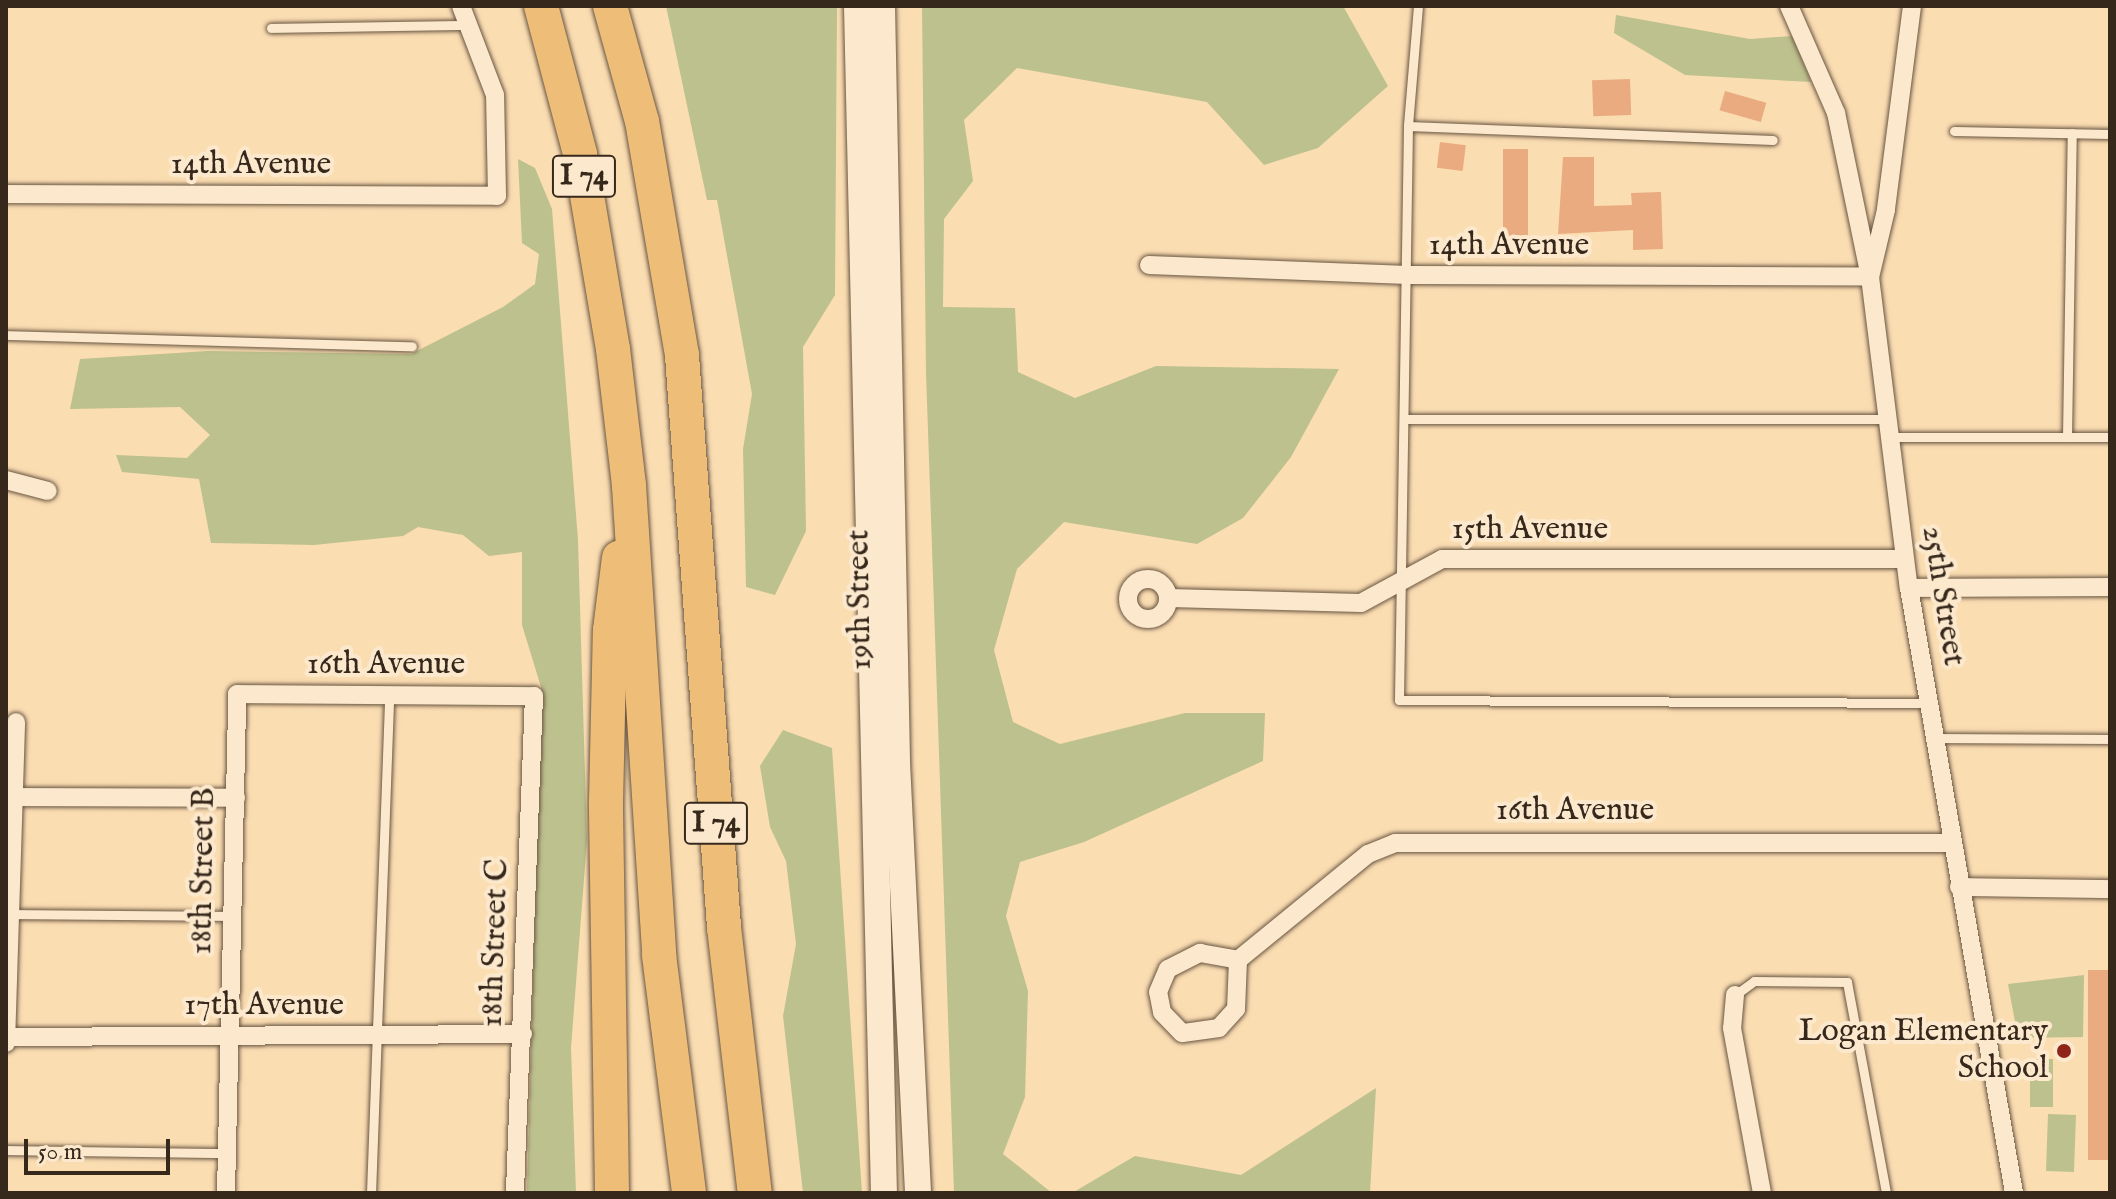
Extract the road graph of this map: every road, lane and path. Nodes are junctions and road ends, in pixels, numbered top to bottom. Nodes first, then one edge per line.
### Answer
1 (461, 6) edge
2 (541, 6) edge
3 (610, 6) edge
4 (857, 6) edge
5 (882, 6) edge
6 (1418, 6) edge
7 (1789, 6) edge
8 (1912, 6) edge
9 (471, 25) junction
10 (271, 28) dead end
11 (1408, 126) junction
12 (1954, 131) dead end
13 (2072, 133) junction
14 (2110, 134) edge
15 (1773, 140) dead end
16 (6, 194) edge
17 (1149, 265) dead end
18 (1408, 275) junction
19 (1870, 277) junction
20 (6, 335) edge
21 (412, 346) dead end
22 (1406, 419) junction
23 (1890, 428) junction
24 (2067, 437) junction
25 (2110, 437) edge
26 (6, 480) edge
27 (629, 486) junction
28 (48, 491) dead end
29 (1904, 559) junction
30 (1403, 578) junction
31 (2110, 587) edge
32 (1909, 588) junction
33 (1169, 598) dead end
34 (237, 694) joint
35 (389, 695) junction
36 (534, 696) joint
37 (1929, 703) junction
38 (16, 722) dead end
39 (1935, 738) junction
40 (2110, 739) edge
41 (10, 797) edge
42 (236, 798) junction
43 (1951, 843) junction
44 (1959, 887) junction
45 (2110, 889) edge
46 (8, 914) edge
47 (233, 916) junction
48 (1238, 960) junction
49 (1735, 995) joint
50 (523, 1034) junction
51 (377, 1035) junction
52 (6, 1037) edge
53 (232, 1037) junction
54 (6, 1043) edge
55 (6, 1150) edge
56 (226, 1153) junction
57 (226, 1193) edge
58 (371, 1193) edge
59 (515, 1193) edge
60 (612, 1193) edge
61 (689, 1193) edge
62 (755, 1193) edge
63 (884, 1193) edge
64 (918, 1193) edge
65 (1762, 1193) edge
66 (1886, 1193) edge
67 (2014, 1193) edge

1 - 9 street
2 - 27 highway, I 74
3 - 62 highway, I 74
4 - 63 main road, 19th Street
5 - 64 main road, 19th Street
6 - 11 lane
7 - 19 street
8 - 19 street, 25th Street
9 - 10 lane
9 - 16 street, 14th Avenue
11 - 15 lane
11 - 18 lane
12 - 13 lane
13 - 14 lane
13 - 24 lane
17 - 18 street, 14th Avenue
18 - 19 street, 14th Avenue
18 - 22 lane
19 - 23 street, 25th Street
20 - 21 lane
22 - 23 lane
22 - 30 lane
23 - 24 lane
23 - 29 street, 25th Street
24 - 25 lane
26 - 28 street
27 - 60 highway
27 - 61 highway, I 74
29 - 30 street, 15th Avenue
29 - 32 street, 25th Street
30 - 33 street, 15th Avenue
30 - 37 lane
31 - 32 street
32 - 37 street, 25th Street
34 - 35 street, 16th Avenue
34 - 42 street, 18th Street B
35 - 36 street, 16th Avenue
35 - 51 lane
36 - 50 street, 18th Street C
37 - 39 street, 25th Street
38 - 41 street
39 - 40 lane
39 - 43 street, 25th Street
41 - 42 street
41 - 46 street
42 - 47 street, 18th Street B
43 - 44 street, 25th Street
43 - 48 street, 16th Avenue
44 - 45 street
44 - 67 street, 25th Street
46 - 47 lane
46 - 52 street
47 - 53 street, 18th Street B
48 - 48 street
49 - 65 street
49 - 66 lane
50 - 51 street, 17th Avenue
50 - 59 street, 18th Street C
51 - 53 street, 17th Avenue
51 - 58 lane
52 - 53 street, 17th Avenue
52 - 54 street
53 - 56 street, 18th Street B
55 - 56 lane
56 - 57 street, 18th Street B

